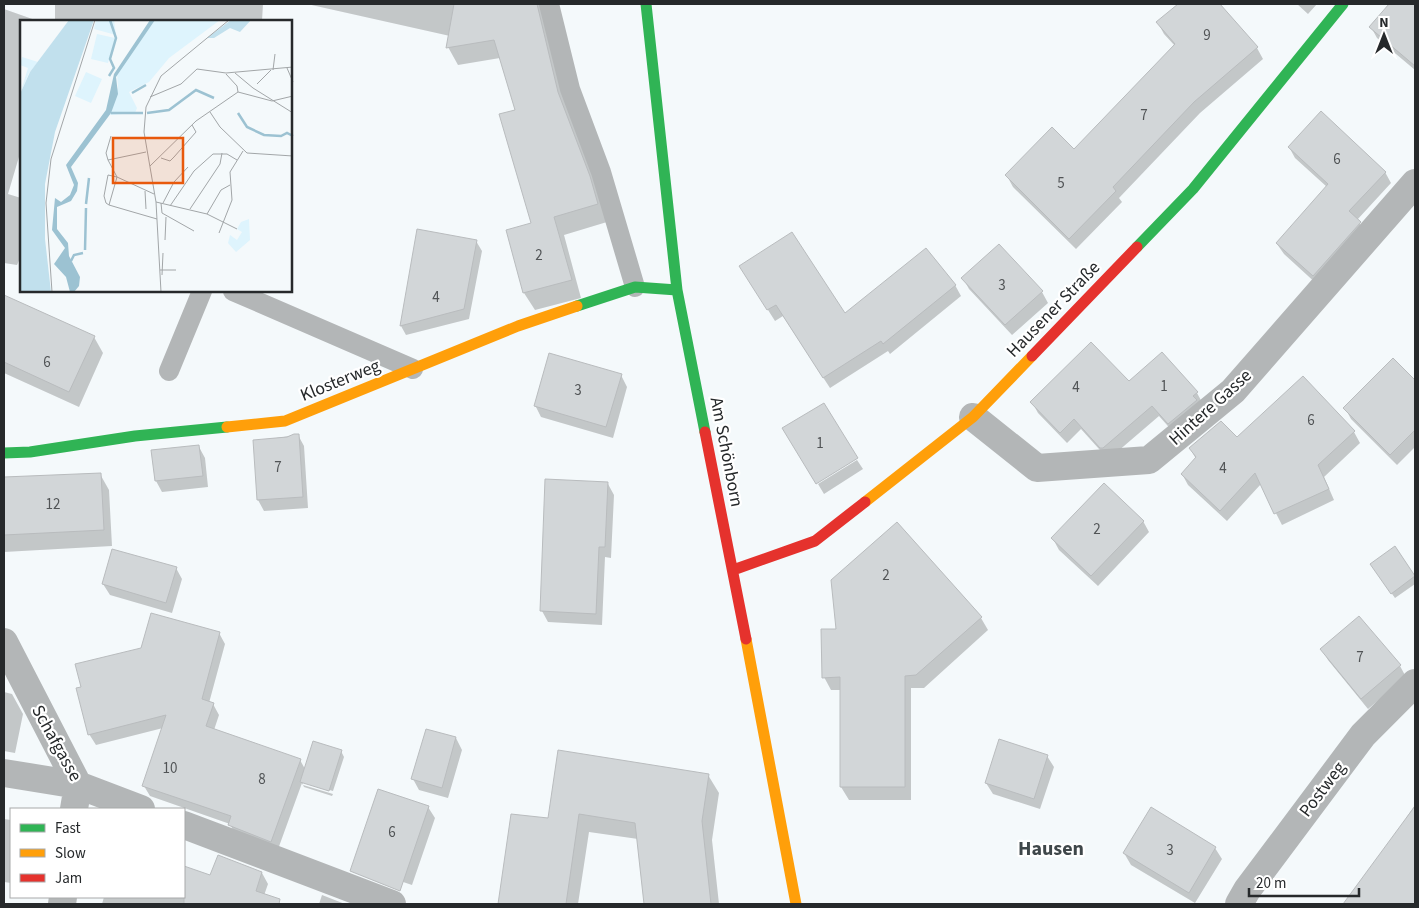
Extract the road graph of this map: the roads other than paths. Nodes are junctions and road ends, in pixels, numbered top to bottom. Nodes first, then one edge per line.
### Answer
1 (549, 4) edge
2 (646, 4) edge
3 (1343, 4) edge
4 (1415, 183) edge
5 (635, 287) junction
6 (677, 290) junction
7 (202, 292) edge
8 (235, 292) edge
9 (413, 369) junction
10 (169, 371) dead end
11 (973, 417) junction
12 (4, 453) edge
13 (732, 570) junction
14 (4, 642) edge
15 (1415, 683) edge
16 (4, 773) edge
17 (76, 797) edge
18 (136, 808) edge
19 (185, 826) edge
20 (392, 904) edge
21 (796, 904) edge
22 (1239, 904) edge

1 - 5 lane
2 - 6 street, Am Schönborn
3 - 11 street, Hausener Straße
4 - 11 street, Hintere Gasse
5 - 6 street, Klosterweg
5 - 9 street, Klosterweg
6 - 13 street, Am Schönborn
7 - 10 lane
8 - 9 lane
9 - 12 street, Klosterweg
11 - 13 street, Hausener Straße
13 - 21 street, Am Schönborn
14 - 17 street, Schafgasse
15 - 22 street, Postweg
16 - 17 street
17 - 18 street, Schafgasse
19 - 20 street

